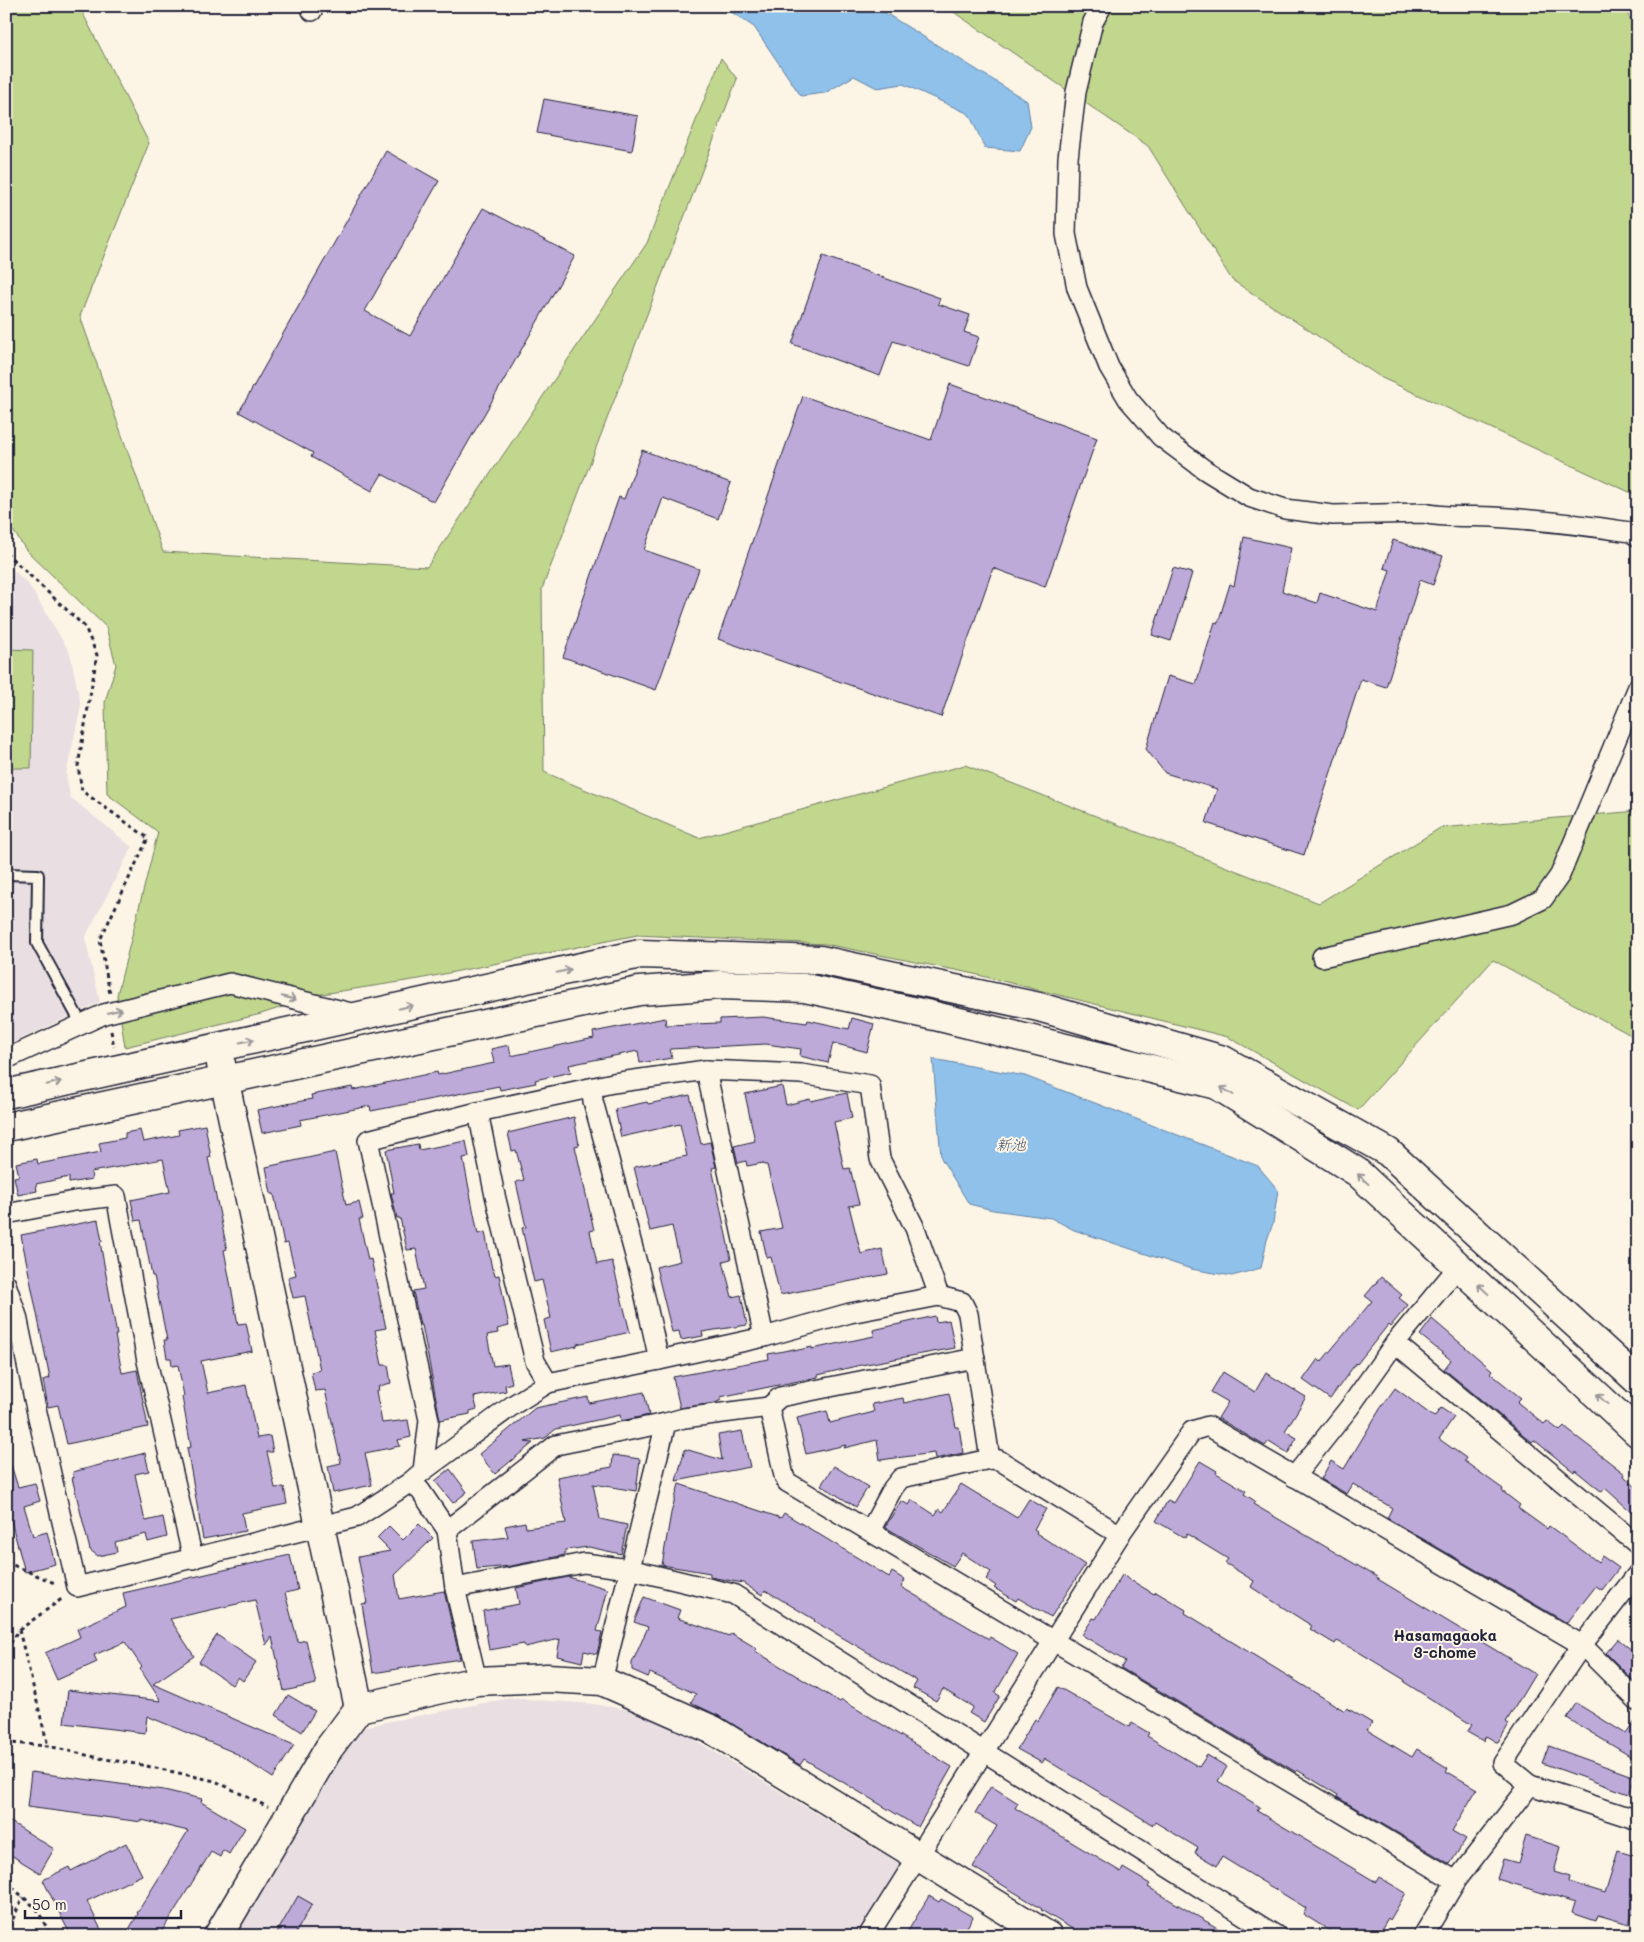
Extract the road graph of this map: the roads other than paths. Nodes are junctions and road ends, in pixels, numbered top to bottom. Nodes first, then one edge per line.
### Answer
1 (1102, 6) edge
2 (1638, 537) edge
3 (1638, 687) edge
4 (6, 874) edge
5 (1322, 957) dead end
6 (364, 1016) junction
7 (82, 1025) junction
8 (216, 1047) junction
9 (6, 1060) edge
10 (706, 1070) junction
11 (225, 1081) junction
12 (592, 1088) junction
13 (6, 1094) edge
14 (478, 1112) junction
15 (6, 1128) edge
16 (6, 1214) edge
17 (1458, 1267) junction
18 (6, 1284) edge
19 (939, 1296) junction
20 (764, 1337) junction
21 (1395, 1343) junction
22 (975, 1358) junction
23 (659, 1360) junction
24 (1638, 1381) edge
25 (548, 1383) junction
26 (769, 1407) junction
27 (666, 1423) junction
28 (1638, 1432) edge
29 (990, 1459) junction
30 (416, 1477) junction
31 (1294, 1477) junction
32 (320, 1526) junction
33 (447, 1530) junction
34 (870, 1531) junction
35 (1120, 1535) junction
36 (1638, 1545) edge
37 (193, 1559) junction
38 (631, 1570) junction
39 (1638, 1573) edge
40 (455, 1588) junction
41 (1053, 1641) junction
42 (1582, 1645) junction
43 (477, 1681) junction
44 (602, 1681) junction
45 (1638, 1701) edge
46 (359, 1708) junction
47 (984, 1752) junction
48 (1530, 1785) junction
49 (1638, 1820) edge
50 (919, 1855) junction
51 (1456, 1881) junction
52 (870, 1935) edge
53 (218, 1936) edge
54 (1048, 1936) edge
55 (1277, 1936) edge
56 (1423, 1936) edge

1 - 2 street
3 - 5 street
4 - 7 lane
7 -> 6 street
8 -> 6 street
6 -> 24 street
7 - 9 street
8 - 11 street
13 -> 8 street
10 - 12 street
10 - 19 street
10 - 20 street
11 - 15 street
17 -> 11 street
11 - 32 street
12 - 14 street
12 - 23 street
14 - 25 street
14 - 30 street
16 - 37 street
17 - 21 street
28 -> 17 street
18 - 37 street
19 - 20 street
19 - 22 street
20 - 23 street
21 - 31 street
21 - 36 street
22 - 26 street
22 - 29 street
23 - 25 street
25 - 30 street
26 - 27 street
26 - 34 street
27 - 33 street
27 - 38 street
29 - 34 street
29 - 35 street
30 - 32 street
30 - 33 street
31 - 35 street
31 - 42 street
32 - 37 street
32 - 46 street
33 - 40 street
34 - 41 street
35 - 41 street
38 - 40 street
38 - 44 street
38 - 47 street
39 - 42 street
40 - 43 street
41 - 47 street
41 - 51 street
42 - 45 street
42 - 48 street
43 - 44 street
43 - 46 street
44 - 50 street
46 - 53 street
47 - 50 street
47 - 55 street
48 - 49 street
48 - 51 street
50 - 52 street
50 - 54 street
51 - 56 street

